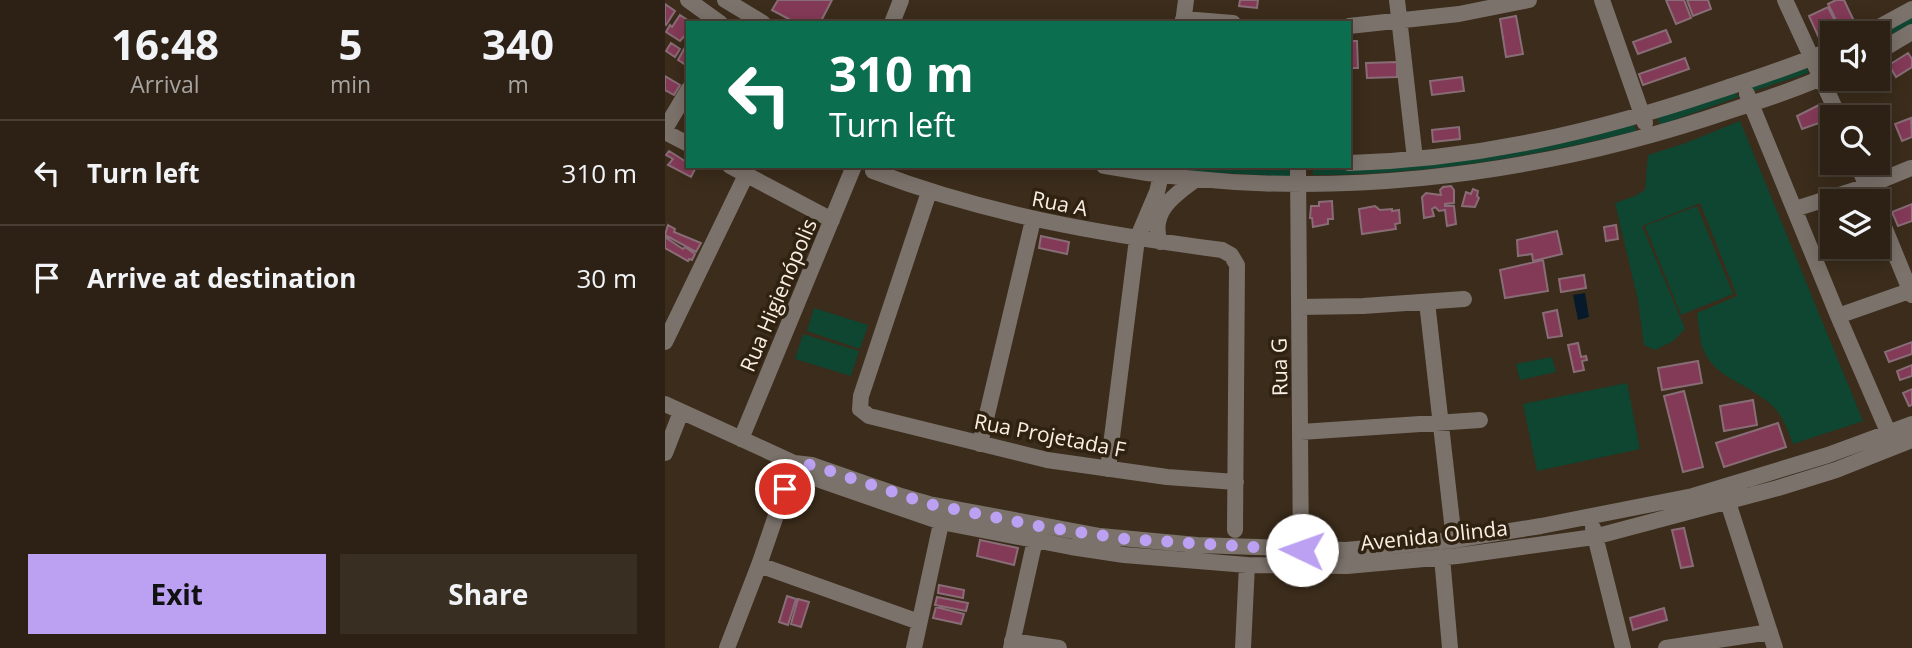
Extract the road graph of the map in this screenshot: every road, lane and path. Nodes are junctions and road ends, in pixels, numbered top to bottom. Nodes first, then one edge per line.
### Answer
1 (688, 0) edge
2 (901, 0) edge
3 (1186, 0) edge
4 (1397, 0) edge
5 (1529, 0) edge
6 (1602, 0) edge
7 (1786, 0) edge
8 (730, 4) edge
9 (1912, 9) edge
10 (717, 21) edge
11 (760, 21) edge
12 (893, 21) edge
13 (1183, 21) edge
14 (1400, 21) junction
15 (1890, 21) edge
16 (1351, 26) edge
17 (1912, 32) edge
18 (1890, 45) edge
19 (1820, 55) edge
20 (1813, 58) junction
21 (1820, 67) edge
22 (1820, 78) edge
23 (1743, 82) junction
24 (686, 93) edge
25 (1751, 103) junction
26 (1643, 116) junction
27 (665, 130) edge
28 (1649, 136) junction
29 (686, 143) edge
30 (1415, 159) junction
31 (1351, 163) edge
32 (733, 168) edge
33 (853, 168) edge
34 (1111, 168) edge
35 (1911, 168) edge
36 (873, 171) dead end
37 (745, 175) junction
38 (1298, 175) edge
39 (1195, 180) junction
40 (1164, 183) edge
41 (1878, 189) edge
42 (929, 192) junction
43 (1820, 204) edge
44 (1795, 209) junction
45 (832, 220) junction
46 (1033, 220) junction
47 (1137, 239) junction
48 (1890, 241) edge
49 (1160, 242) junction
50 (1911, 292) edge
51 (1464, 299) dead end
52 (1427, 302) junction
53 (1299, 307) junction
54 (1838, 316) junction
55 (665, 342) edge
56 (665, 404) edge
57 (681, 412) junction
58 (1480, 420) dead end
59 (1441, 424) junction
60 (1912, 424) edge
61 (1301, 432) junction
62 (741, 439) junction
63 (1891, 439) junction
64 (1912, 440) edge
65 (980, 444) junction
66 (665, 453) edge
67 (794, 463) junction
68 (1108, 469) junction
69 (1236, 482) junction
70 (1726, 495) junction
71 (943, 515) junction
72 (1590, 516) junction
73 (1235, 530) dead end
74 (1513, 530) junction
75 (1037, 533) junction
76 (1594, 537) junction
77 (1454, 540) junction
78 (1517, 548) junction
79 (1197, 553) junction
80 (1441, 557) junction
81 (1301, 558) junction
82 (759, 565) junction
83 (1247, 565) junction
84 (919, 622) junction
85 (1772, 640) edge
86 (1011, 645) edge
87 (727, 648) edge
88 (914, 648) edge
89 (1059, 648) edge
90 (1243, 648) edge
91 (1450, 648) edge
92 (1623, 648) edge
93 (1665, 648) edge

1 - 10 street
2 - 12 street
3 - 13 street
4 - 14 street
5 - 14 street
6 - 26 street
7 - 20 street
8 - 11 street
9 - 15 street
14 - 16 street
14 - 30 street
17 - 18 street
19 - 20 street
20 - 21 street
20 - 23 street
22 - 25 street
23 - 25 street
23 - 26 street
24 - 27 street
25 - 28 street
25 - 44 street
26 - 28 street
26 - 30 street
27 - 29 street
28 - 38 street
30 - 31 street
32 - 37 street
33 - 45 street, Rua Higienópolis
34 - 40 street
35 - 41 street
36 - 42 street, Rua A
37 - 45 street
37 - 55 street
38 - 39 street
38 - 53 street, Rua G
39 - 40 street
39 - 40 street
40 - 47 street
40 - 49 street
42 - 46 street, Rua A
42 - 65 street, Rua Projetada F
43 - 44 street
44 - 54 street
45 - 62 street, Rua Higienópolis
46 - 47 street, Rua A
46 - 65 street
47 - 49 street, Rua A
47 - 68 street
48 - 50 street
49 - 69 street, Rua A
50 - 54 street
51 - 52 street
52 - 53 street
52 - 59 street
53 - 61 street, Rua G
54 - 63 street
56 - 57 street, Avenida Olinda
57 - 62 street, Avenida Olinda
57 - 66 street
58 - 59 street
59 - 61 street
59 - 77 street
60 - 63 street, Avenida Olinda
61 - 81 street, Rua G
62 - 67 street, Avenida Olinda
63 - 64 street, Avenida Olinda
63 - 70 street, Avenida Olinda
65 - 68 street, Rua Projetada F
67 - 71 street, Avenida Olinda
67 - 82 street
68 - 69 street, Rua Projetada F
69 - 73 street
70 - 72 street, Avenida Olinda
70 - 76 street, Avenida Olinda
70 - 85 street
71 - 75 street, Avenida Olinda
71 - 84 street
72 - 74 street, Avenida Olinda
72 - 76 street
74 - 77 street, Avenida Olinda
74 - 78 street
75 - 79 street, Avenida Olinda
75 - 86 street
76 - 78 street, Avenida Olinda
76 - 92 street
77 - 81 street, Avenida Olinda
78 - 80 street, Avenida Olinda
79 - 81 street, Avenida Olinda
79 - 83 street, Avenida Olinda
80 - 81 street, Avenida Olinda
80 - 91 street
81 - 83 street, Avenida Olinda
82 - 84 street
82 - 87 street
83 - 90 street
84 - 88 street
85 - 93 street
86 - 89 street

